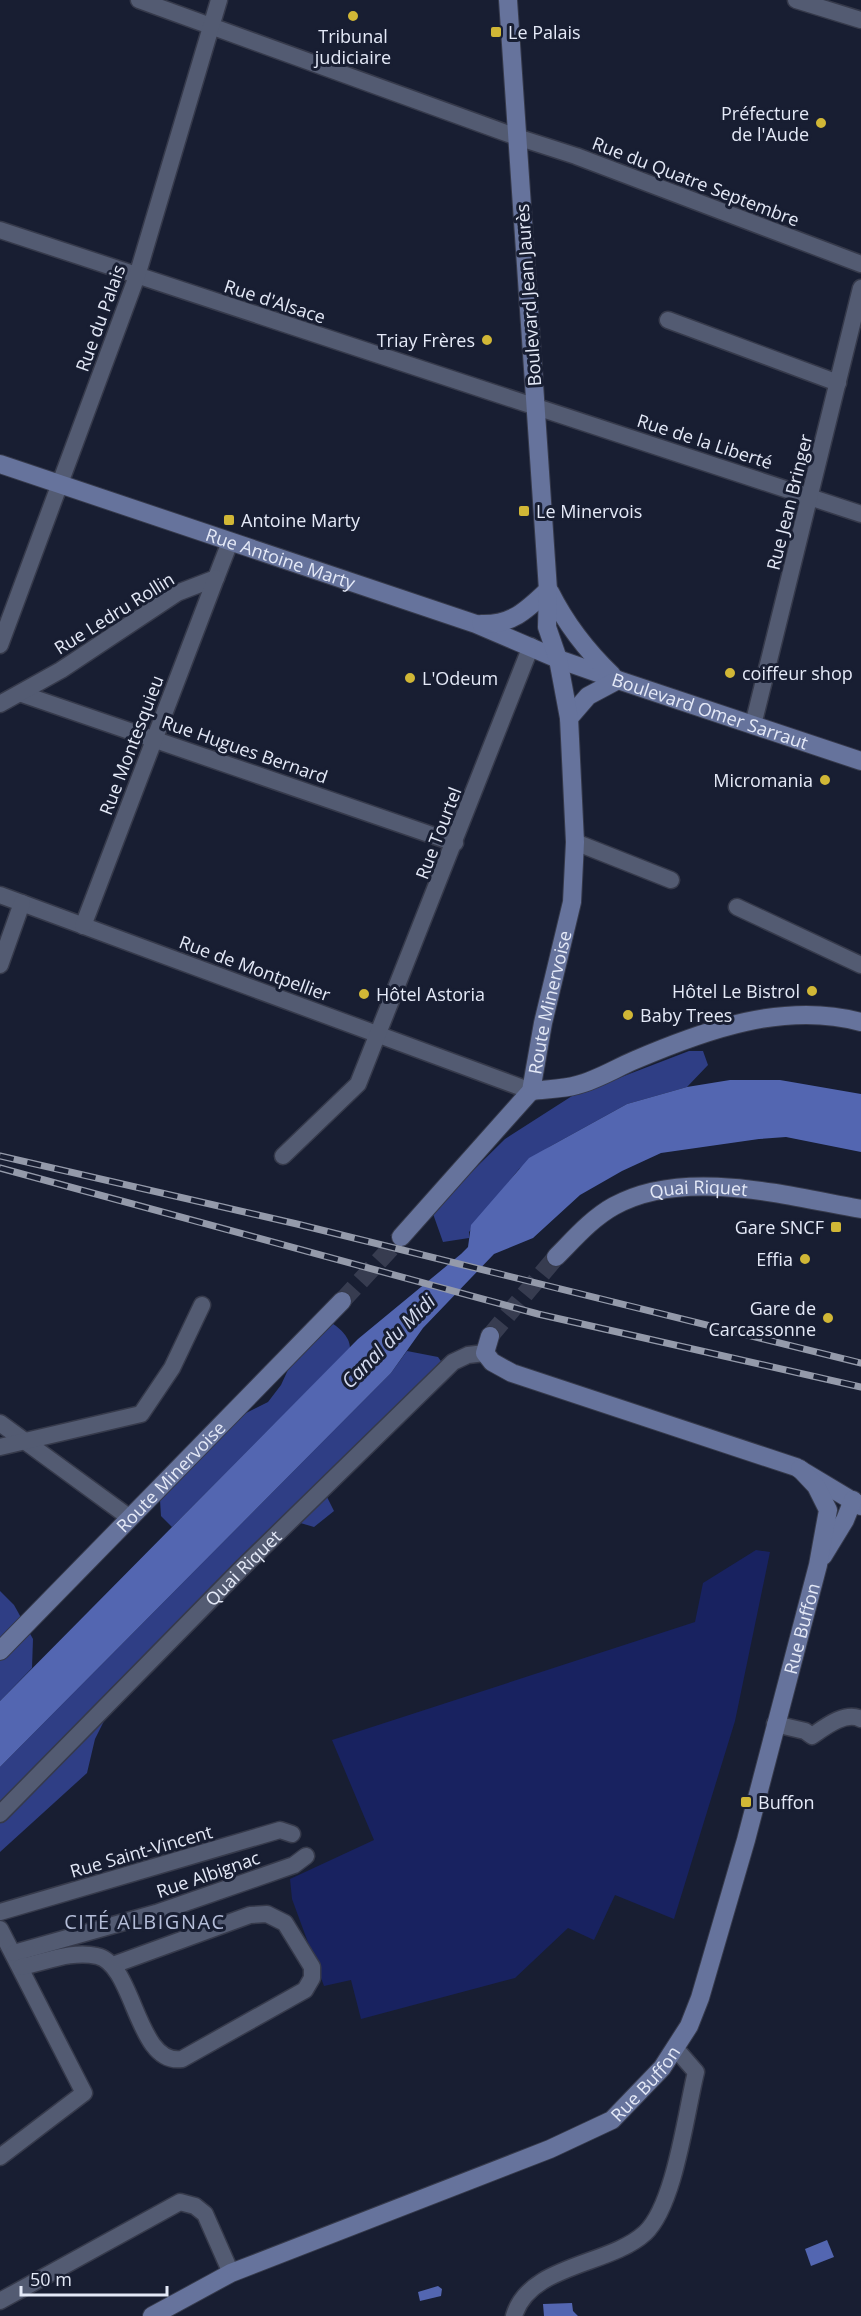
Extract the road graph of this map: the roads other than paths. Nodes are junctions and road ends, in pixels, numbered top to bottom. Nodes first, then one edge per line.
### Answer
1 (139, 0) edge
2 (219, 0) edge
3 (508, 0) edge
4 (796, 0) edge
5 (861, 20) edge
6 (211, 26) junction
7 (517, 137) junction
8 (0, 230) edge
9 (861, 264) edge
10 (137, 276) junction
11 (861, 288) edge
12 (668, 320) dead end
13 (838, 383) junction
14 (537, 409) junction
15 (0, 464) edge
16 (59, 484) junction
17 (810, 497) junction
18 (861, 514) edge
19 (230, 542) junction
20 (216, 578) junction
21 (548, 590) junction
22 (476, 624) junction
23 (0, 645) edge
24 (531, 646) junction
25 (558, 659) junction
26 (618, 680) junction
27 (22, 694) junction
28 (0, 704) edge
29 (569, 718) junction
30 (753, 725) junction
31 (153, 738) junction
32 (861, 761) edge
33 (575, 842) junction
34 (455, 843) junction
35 (671, 880) dead end
36 (0, 895) edge
37 (22, 903) junction
38 (736, 907) dead end
39 (83, 926) junction
40 (0, 964) edge
41 (861, 965) edge
42 (861, 1022) edge
43 (380, 1035) junction
44 (531, 1091) junction
45 (283, 1156) dead end
46 (861, 1209) edge
47 (401, 1237) tunnel mouth
48 (556, 1257) tunnel mouth
49 (342, 1301) tunnel mouth
50 (202, 1305) dead end
51 (488, 1344) joint
52 (0, 1424) edge
53 (25, 1442) junction
54 (0, 1447) edge
55 (800, 1469) junction
56 (857, 1503) edge
57 (130, 1518) junction
58 (818, 1565) junction
59 (0, 1651) edge
60 (861, 1719) edge
61 (775, 1724) junction
62 (0, 1814) edge
63 (291, 1834) dead end
64 (306, 1856) dead end
65 (0, 1912) edge
66 (8, 1949) edge
67 (113, 1965) junction
68 (676, 2049) junction
69 (0, 2157) edge
70 (231, 2273) junction
71 (0, 2301) edge
72 (152, 2316) edge
73 (513, 2316) edge

1 - 6 street, Rue du Quatre Septembre
2 - 6 street, Rue du Palais
3 - 7 street, Boulevard Jean Jaurès
4 - 5 street
6 - 7 street, Rue du Quatre Septembre
6 - 10 street, Rue du Palais
7 - 9 street, Rue du Quatre Septembre
7 - 14 street, Boulevard Jean Jaurès
8 - 10 street, Rue d'Alsace
10 - 14 street, Rue d'Alsace
10 - 16 street, Rue du Palais
11 - 13 street, Rue Jean Bringer
12 - 13 street
13 - 17 street, Rue Jean Bringer
14 - 17 street, Rue de la Liberté
14 - 21 street, Boulevard Jean Jaurès
15 - 16 street, Rue Antoine Marty
16 - 19 street, Rue Antoine Marty
16 - 23 street, Rue du Palais
17 - 18 street, Rue de la Liberté
17 - 30 street, Rue Jean Bringer
19 - 20 street
19 - 22 street, Rue Antoine Marty
20 - 27 street, Rue Ledru Rollin
20 - 31 street, Rue Montesquieu
21 - 22 street
21 - 25 street, Boulevard Jean Jaurès
21 - 26 street, Boulevard Jean Jaurès
22 - 24 street, Rue Antoine Marty
24 - 25 street, Rue Antoine Marty
24 - 34 street, Rue Tourtel
25 - 26 street, Boulevard Omer Sarraut
25 - 29 street, Route Minervoise
26 - 29 street
26 - 30 street, Boulevard Omer Sarraut
27 - 28 street, Rue Ledru Rollin
27 - 31 street, Rue Hugues Bernard
29 - 33 street, Route Minervoise
30 - 32 street, Boulevard Omer Sarraut
31 - 34 street, Rue Hugues Bernard
31 - 39 street, Rue Montesquieu
33 - 35 street
33 - 44 street, Route Minervoise
34 - 43 street, Rue Tourtel
36 - 37 street, Rue de Montpellier
37 - 39 street, Rue de Montpellier
37 - 40 street
38 - 41 street
39 - 43 street, Rue de Montpellier
42 - 44 street
43 - 44 street, Rue de Montpellier
43 - 45 street, Rue Tourtel
44 - 47 street, Route Minervoise
46 - 48 street, Quai Riquet
49 - 57 street, Route Minervoise
50 - 53 street
51 - 55 street, Rue Buffon
51 - 62 street, Quai Riquet
52 - 53 street
53 - 54 street
53 - 57 street
55 - 56 street, Rue Buffon
55 - 58 street, Rue Buffon
56 - 58 street, Rue Buffon
57 - 59 street, Route Minervoise
58 - 61 street, Rue Buffon
60 - 61 street
61 - 68 street, Rue Buffon
63 - 65 street, Rue Saint-Vincent
64 - 66 street, Rue Albignac
66 - 67 street
66 - 69 street
67 - 67 street
68 - 70 street, Rue Buffon
68 - 73 street
70 - 71 street
70 - 72 street, Rue Buffon

